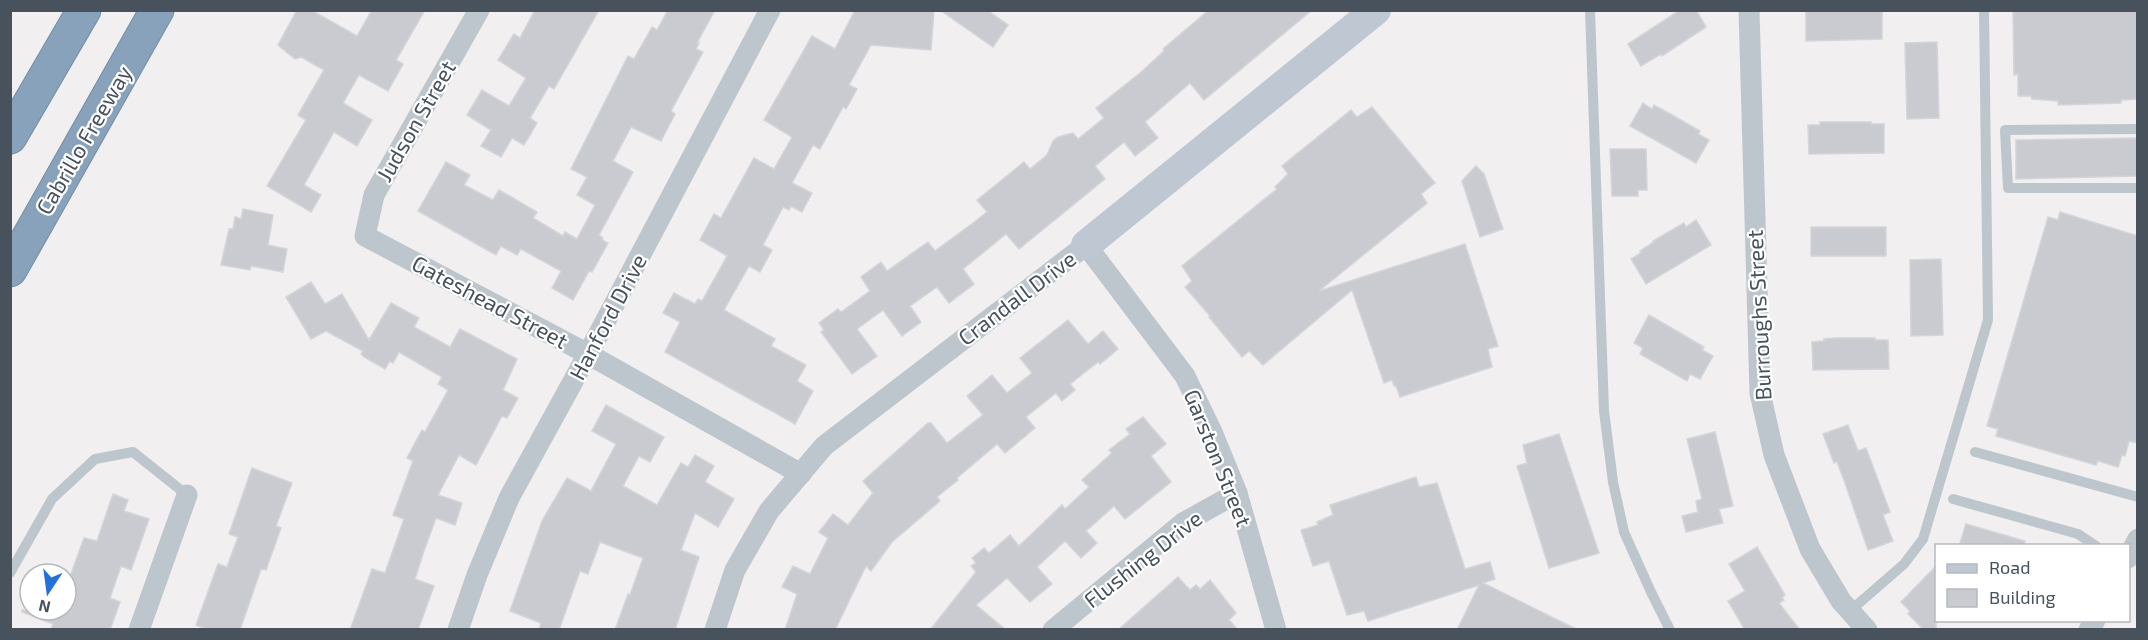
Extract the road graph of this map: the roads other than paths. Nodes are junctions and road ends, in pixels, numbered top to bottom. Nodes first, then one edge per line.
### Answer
1 (84, 10) edge
2 (158, 10) edge
3 (479, 10) edge
4 (770, 10) edge
5 (1376, 10) edge
6 (1590, 10) edge
7 (1749, 10) edge
8 (1984, 10) edge
9 (2138, 129) edge
10 (10, 137) edge
11 (2138, 188) edge
12 (366, 236) joint
13 (1086, 245) junction
14 (10, 270) edge
15 (588, 354) junction
16 (1975, 452) dead end
17 (801, 474) junction
18 (1237, 493) junction
19 (187, 495) joint
20 (2138, 497) edge
21 (1953, 499) dead end
22 (2138, 539) edge
23 (2093, 544) edge
24 (2130, 554) edge
25 (10, 573) edge
26 (1850, 611) junction
27 (139, 630) edge
28 (458, 630) edge
29 (715, 630) edge
30 (1053, 630) edge
31 (1276, 630) edge
32 (1670, 630) edge
33 (1867, 630) edge

1 - 10 highway
2 - 14 highway, Cabrillo Freeway
3 - 12 street, Judson Street
4 - 15 street, Hanford Drive
5 - 13 street, Crandall Drive
6 - 32 lane
7 - 26 street, Burroughs Street
8 - 26 lane
9 - 11 lane
12 - 15 street, Gateshead Street
13 - 17 street, Crandall Drive
13 - 18 street, Garston Street
15 - 17 street, Gateshead Street
15 - 28 street, Hanford Drive
16 - 20 lane
17 - 29 street, Crandall Drive
18 - 30 street, Flushing Drive
18 - 31 street, Garston Street
19 - 25 lane
19 - 27 street
21 - 23 lane
22 - 24 street
26 - 33 street, Burroughs Street

